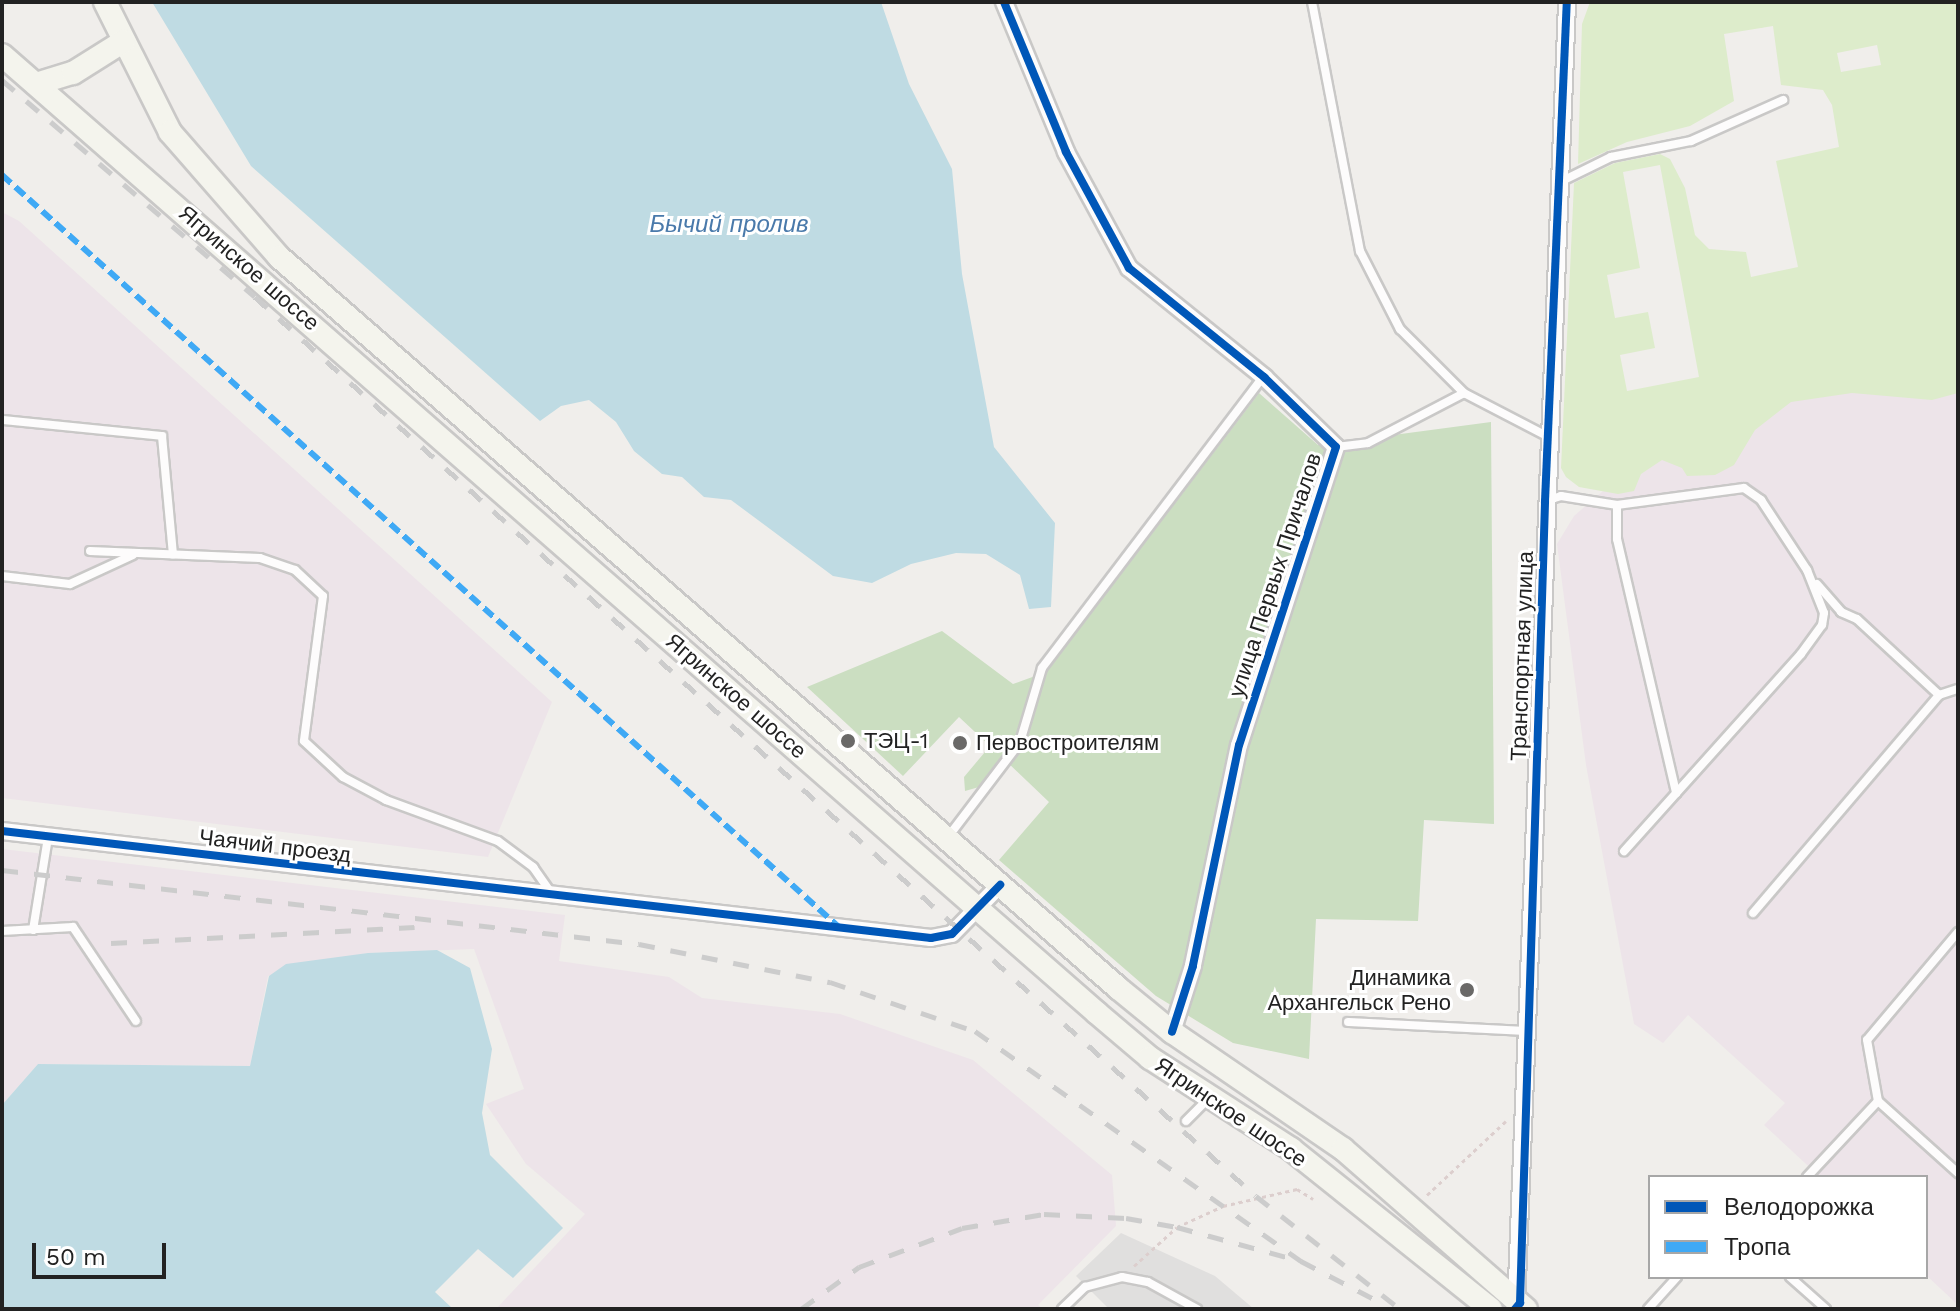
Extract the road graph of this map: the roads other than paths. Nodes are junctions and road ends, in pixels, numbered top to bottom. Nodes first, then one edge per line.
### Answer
1 (105, 2) edge
2 (1004, 2) edge
3 (1312, 2) edge
4 (1567, 2) edge
5 (124, 41) junction
6 (2, 55) edge
7 (36, 84) junction
8 (1783, 100) dead end
9 (1559, 182) junction
10 (1264, 377) junction
11 (1464, 393) junction
12 (2, 420) edge
13 (1549, 437) junction
14 (1336, 447) junction
15 (1545, 501) junction
16 (1617, 505) junction
17 (90, 551) dead end
18 (137, 553) junction
19 (173, 554) junction
20 (1807, 570) junction
21 (2, 576) edge
22 (1958, 689) edge
23 (1939, 695) junction
24 (1676, 793) junction
25 (2, 831) edge
26 (48, 837) junction
27 (947, 839) junction
28 (1624, 851) dead end
29 (1000, 885) junction
30 (555, 898) junction
31 (978, 909) junction
32 (1753, 913) dead end
33 (33, 930) junction
34 (2, 931) edge
35 (1958, 932) edge
36 (136, 1021) dead end
37 (1348, 1022) dead end
38 (1529, 1031) junction
39 (1172, 1032) junction
40 (1210, 1097) junction
41 (1878, 1101) junction
42 (1186, 1121) dead end
43 (1958, 1173) edge
44 (1809, 1175) edge
45 (1675, 1279) edge
46 (1792, 1279) edge
47 (1520, 1307) edge
48 (1823, 1308) edge
49 (1062, 1309) edge
50 (1197, 1309) edge
51 (1491, 1309) edge
52 (1648, 1309) edge

1 - 5 main road, Ягринское шоссе
2 - 10 street, улица Первых Причалов
3 - 11 lane
4 - 9 street, Транспортная улица
5 - 7 main road
5 - 27 main road, Ягринское шоссе
6 - 7 main road, Ягринское шоссе
7 - 31 main road, Ягринское шоссе
8 - 9 lane
9 - 13 street, Транспортная улица
10 - 14 street, улица Первых Причалов
10 - 27 lane
11 - 13 lane
11 - 14 lane
12 - 19 lane
13 - 15 street, Транспортная улица
14 - 39 street, улица Первых Причалов
15 - 16 lane
15 - 38 street, Транспортная улица
16 - 20 lane
16 - 24 lane
17 - 18 lane
18 - 19 lane
18 - 21 lane
19 - 30 lane
20 - 23 lane
20 - 24 lane
22 - 23 lane
23 - 32 lane
24 - 28 lane
25 - 26 street, Чаячий проезд
26 - 30 street, Чаячий проезд
26 - 33 lane
27 - 29 main road, Ягринское шоссе
29 - 31 street, Чаячий проезд
29 - 39 main road, Ягринское шоссе
30 - 31 street, Чаячий проезд
31 - 40 main road, Ягринское шоссе
33 - 34 lane
33 - 36 lane
35 - 41 lane
37 - 38 lane
38 - 47 street, Транспортная улица
39 - 47 main road, Ягринское шоссе
40 - 42 lane
40 - 51 main road, Ягринское шоссе
41 - 43 lane
41 - 44 lane
45 - 52 lane
46 - 48 lane
49 - 50 lane

